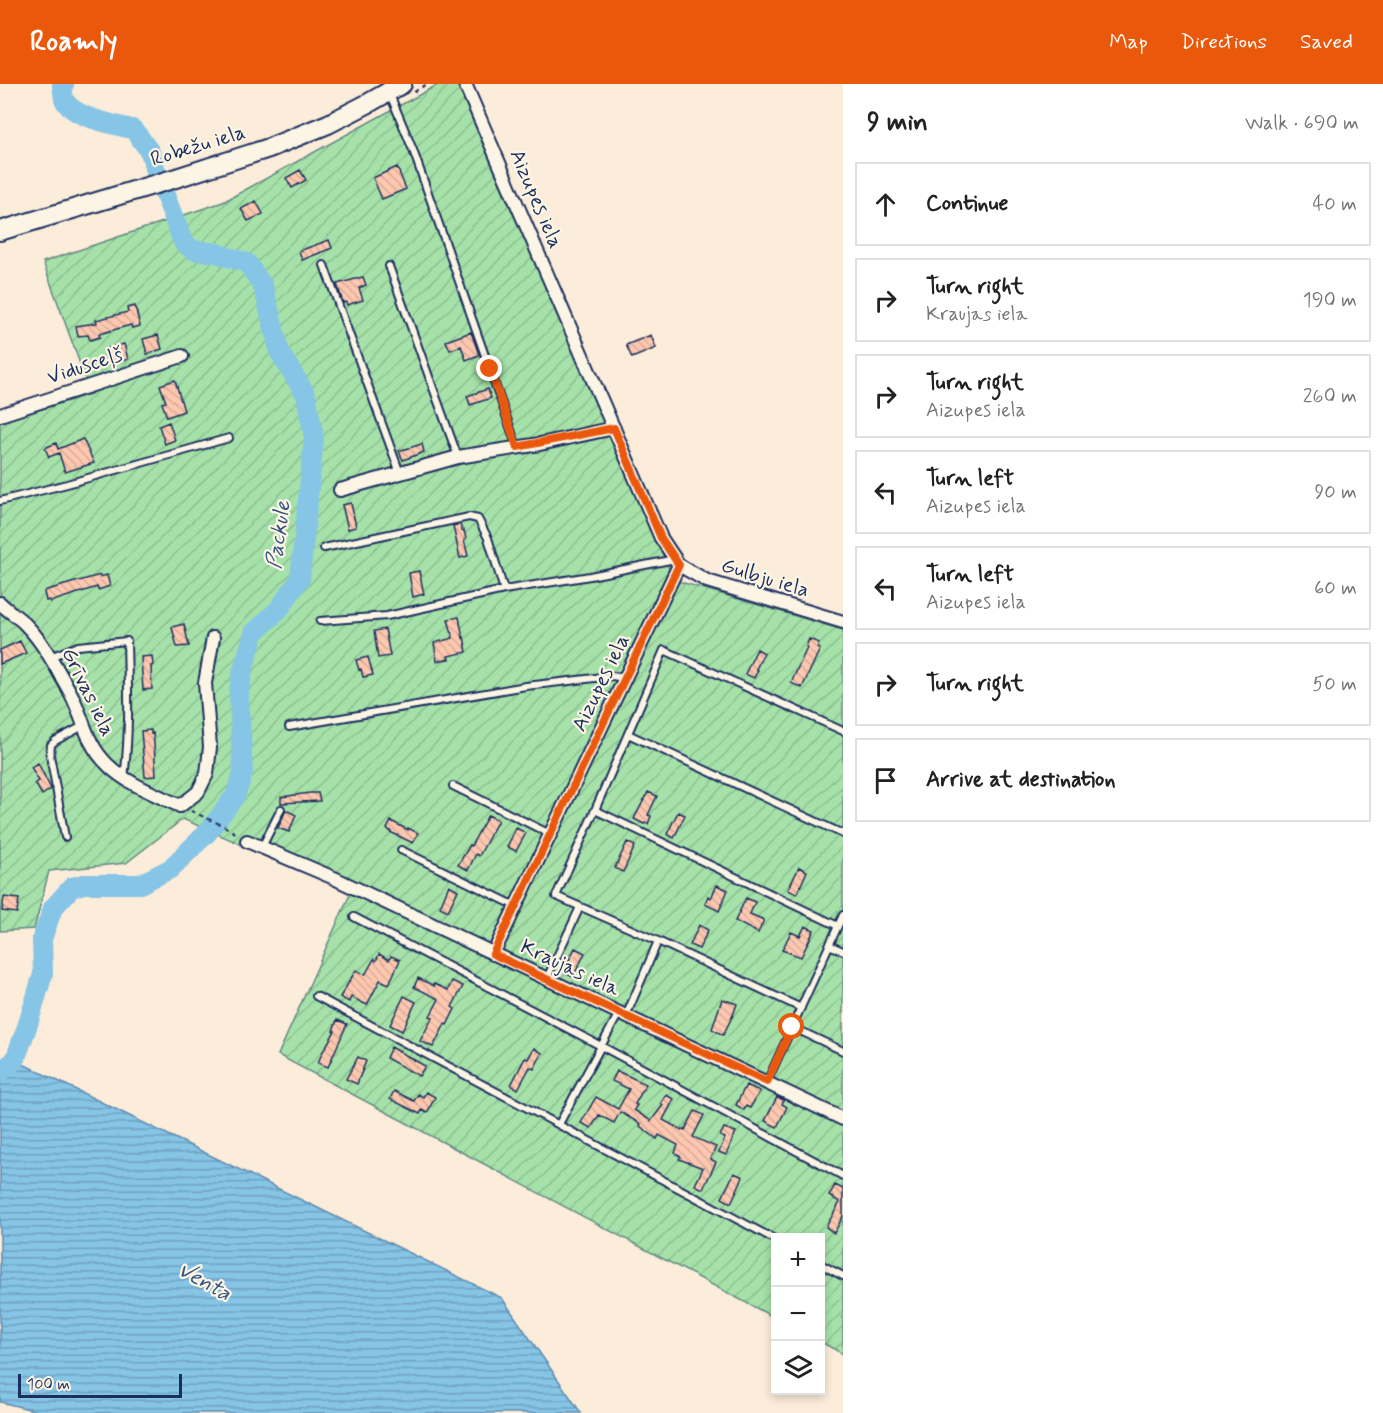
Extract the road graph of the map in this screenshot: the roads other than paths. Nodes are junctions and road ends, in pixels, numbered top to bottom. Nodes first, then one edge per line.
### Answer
1 (465, 84) edge
2 (395, 88) edge
3 (0, 231) edge
4 (324, 265) dead end
5 (389, 266) dead end
6 (182, 356) dead end
7 (0, 414) edge
8 (614, 428) junction
9 (229, 438) dead end
10 (517, 447) junction
11 (458, 457) junction
12 (400, 473) junction
13 (340, 490) dead end
14 (0, 501) edge
15 (324, 548) dead end
16 (677, 562) junction
17 (504, 591) junction
18 (0, 603) edge
19 (320, 621) dead end
20 (843, 622) edge
21 (213, 638) dead end
22 (50, 657) junction
23 (625, 678) junction
24 (83, 726) junction
25 (289, 726) dead end
26 (843, 731) edge
27 (628, 734) junction
28 (124, 779) junction
29 (453, 786) dead end
30 (281, 809) dead end
31 (595, 810) junction
32 (550, 834) junction
33 (843, 834) edge
34 (65, 837) dead end
35 (247, 841) road end
36 (262, 847) junction
37 (401, 850) dead end
38 (516, 906) junction
39 (580, 906) junction
40 (843, 915) edge
41 (354, 917) dead end
42 (838, 926) junction
43 (658, 942) junction
44 (829, 945) junction
45 (843, 951) edge
46 (493, 954) junction
47 (547, 979) junction
48 (316, 996) dead end
49 (801, 1008) junction
50 (622, 1014) junction
51 (792, 1027) junction
52 (601, 1046) junction
53 (843, 1051) edge
54 (767, 1082) junction
55 (843, 1119) edge
56 (559, 1124) junction
57 (843, 1176) edge
58 (771, 1237) edge
59 (825, 1267) edge
60 (843, 1276) edge

1 - 8 street, Aizupes iela
2 - 3 main road, Robežu iela
2 - 10 lane
4 - 12 lane
5 - 11 lane
6 - 7 street, Vidusceļš
8 - 10 street
8 - 16 street, Aizupes iela
9 - 14 lane
10 - 11 street
11 - 12 street
12 - 13 street
15 - 17 lane
16 - 17 lane
16 - 20 street, Gulbju iela
16 - 23 street, Aizupes iela
17 - 19 lane
18 - 22 street, Grīvas iela
21 - 28 street, Grīvas iela
22 - 24 street, Grīvas iela
22 - 28 lane
23 - 25 lane
23 - 32 street, Aizupes iela
24 - 28 street, Grīvas iela
24 - 34 lane
26 - 27 lane
27 - 31 lane
27 - 33 lane
29 - 32 lane
30 - 36 lane
31 - 39 lane
31 - 42 lane
32 - 38 street, Aizupes iela
35 - 36 street, Kraujas iela
36 - 46 street, Kraujas iela
37 - 38 lane
38 - 46 street, Aizupes iela
39 - 43 lane
39 - 47 lane
40 - 42 lane
41 - 52 lane
42 - 44 lane
43 - 49 lane
43 - 50 lane
44 - 45 lane
44 - 49 lane
46 - 47 street, Kraujas iela
47 - 50 street, Kraujas iela
48 - 56 lane
49 - 51 lane
50 - 52 lane
50 - 54 street, Kraujas iela
51 - 53 lane
51 - 54 lane
52 - 56 lane
52 - 57 lane
54 - 55 street, Kraujas iela
56 - 58 lane
59 - 60 lane

